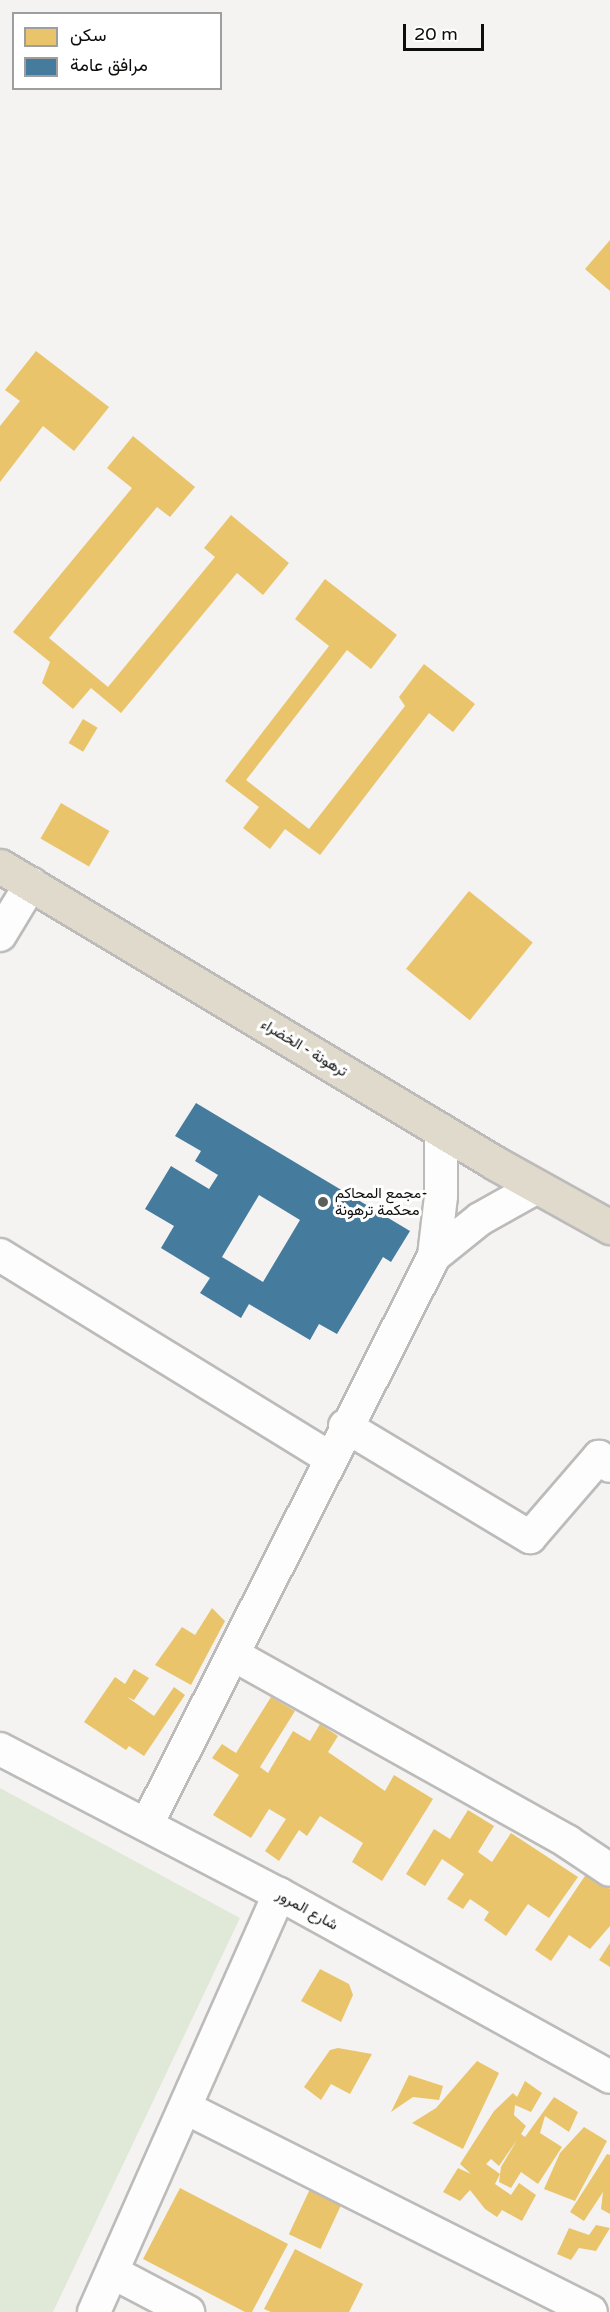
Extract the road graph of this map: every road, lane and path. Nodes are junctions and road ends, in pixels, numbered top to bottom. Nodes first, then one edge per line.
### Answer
1 (0, 866) edge
2 (32, 884) junction
3 (0, 934) edge
4 (441, 1130) junction
5 (537, 1186) junction
6 (610, 1227) edge
7 (0, 1255) edge
8 (434, 1256) junction
9 (345, 1426) junction
10 (330, 1458) junction
11 (610, 1466) edge
12 (234, 1655) junction
13 (0, 1749) edge
14 (147, 1824) junction
15 (610, 1870) edge
16 (279, 1894) junction
17 (610, 2077) edge
18 (186, 2108) junction
19 (114, 2272) junction
20 (94, 2312) edge
21 (188, 2312) edge
22 (591, 2312) edge

1 - 2 highway, ترهونة - الخضراء
2 - 3 street
2 - 4 highway, ترهونة - الخضراء
4 - 5 highway, ترهونة - الخضراء
4 - 8 street
5 - 6 highway, ترهونة - الخضراء
5 - 8 street
7 - 10 street
8 - 9 street
9 - 10 street
9 - 11 street
10 - 12 street
12 - 14 street
12 - 15 street
13 - 14 street, شارع المرور
14 - 16 street, شارع المرور
16 - 17 street, شارع المرور
16 - 18 street
18 - 19 street
18 - 22 street
19 - 20 street
19 - 21 street

